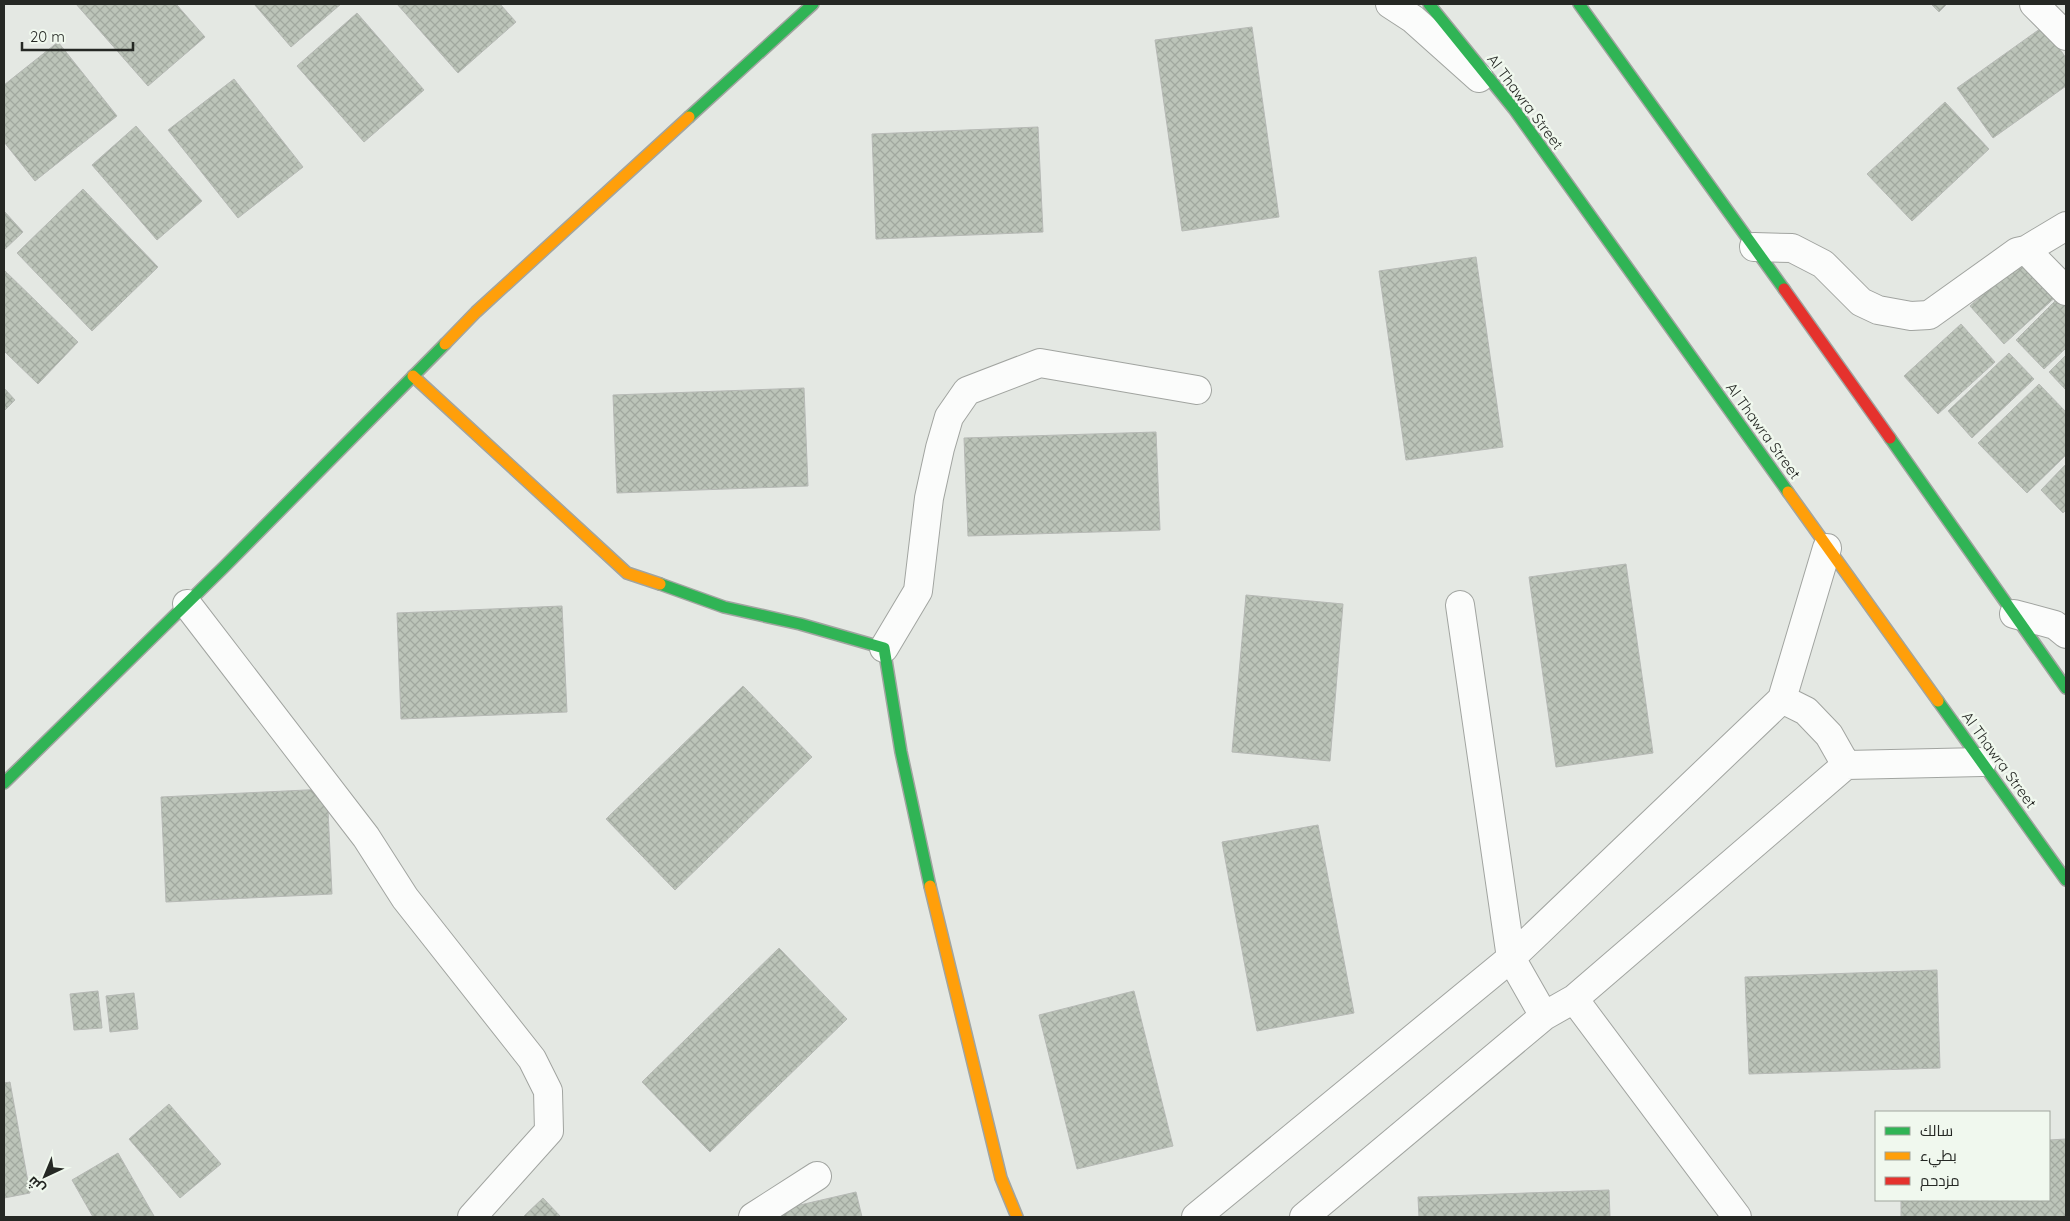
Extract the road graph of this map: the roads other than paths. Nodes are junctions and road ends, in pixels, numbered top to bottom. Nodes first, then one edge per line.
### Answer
1 (813, 4) edge
2 (1390, 4) edge
3 (1429, 4) edge
4 (1579, 4) edge
5 (2034, 4) edge
6 (2066, 36) edge
7 (1514, 109) junction
8 (2066, 226) edge
9 (1754, 247) junction
10 (2026, 250) junction
11 (2066, 291) edge
12 (413, 376) junction
13 (1197, 390) dead end
14 (1827, 548) junction
15 (187, 604) junction
16 (1460, 605) dead end
17 (2014, 614) junction
18 (2066, 634) edge
19 (884, 648) junction
20 (2066, 688) edge
21 (1782, 699) junction
22 (1982, 762) junction
23 (1846, 765) junction
24 (4, 783) edge
25 (2066, 880) edge
26 (1511, 958) junction
27 (1574, 999) junction
28 (1544, 1016) junction
29 (817, 1176) dead end
30 (472, 1217) edge
31 (753, 1217) edge
32 (1016, 1217) edge
33 (1196, 1217) edge
34 (1304, 1217) edge
35 (1737, 1217) edge

1 - 12 street
2 - 7 street
3 - 7 street, Al Thawra Street
4 - 9 street
5 - 6 street
7 - 14 street, Al Thawra Street
8 - 10 street
9 - 10 street
9 - 17 street
10 - 11 street
12 - 15 street
12 - 19 street
13 - 19 street
14 - 21 street
14 - 22 street, Al Thawra Street
15 - 24 street
15 - 30 street
16 - 26 street
17 - 18 street
17 - 20 street
19 - 32 street
21 - 23 street
21 - 26 street
22 - 23 street
22 - 25 street, Al Thawra Street
23 - 27 street
26 - 28 street
26 - 33 street
27 - 28 street
27 - 35 street
28 - 34 street
29 - 31 street

